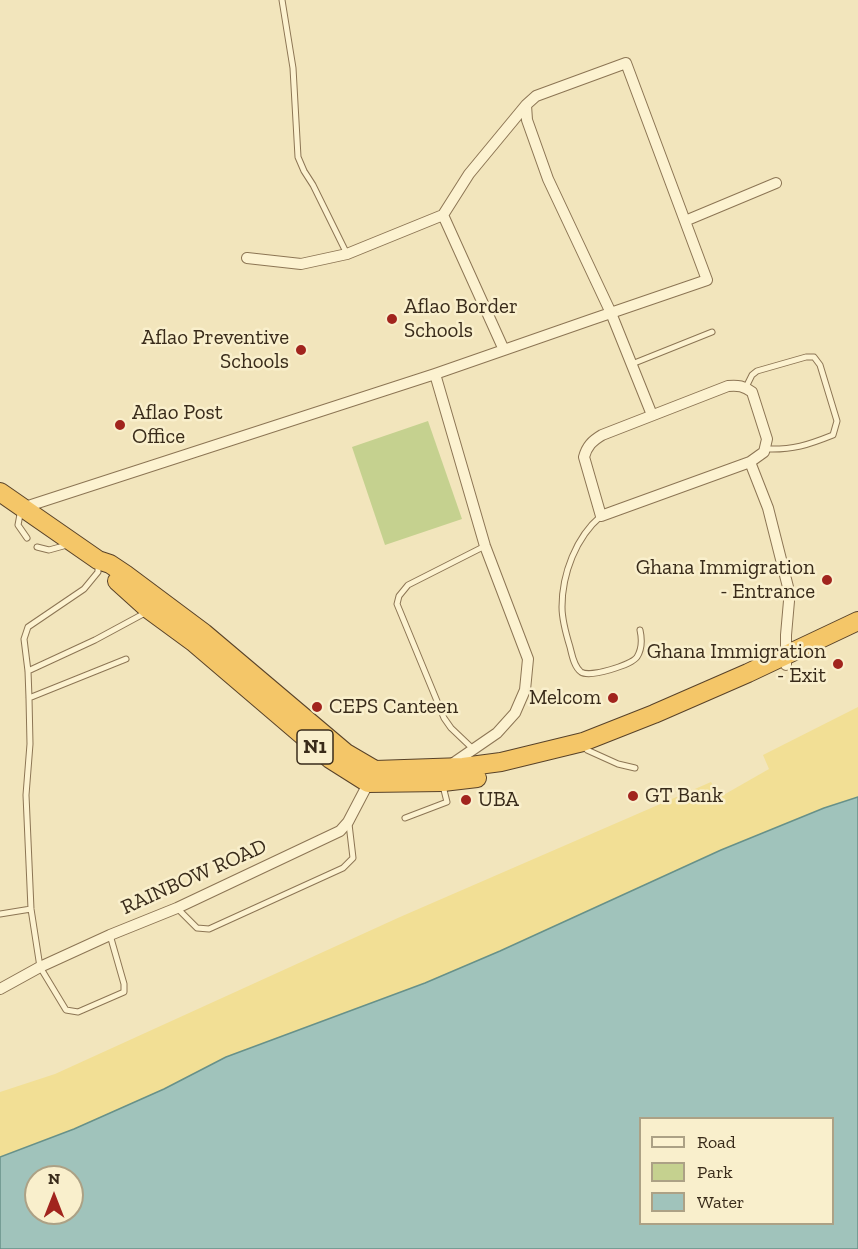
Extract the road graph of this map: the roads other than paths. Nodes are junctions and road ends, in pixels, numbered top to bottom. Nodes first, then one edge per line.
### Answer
1 (282, 0) edge
2 (526, 105) junction
3 (776, 183) dead end
4 (442, 215) junction
5 (685, 221) junction
6 (347, 254) junction
7 (248, 258) dead end
8 (610, 313) junction
9 (712, 332) dead end
10 (504, 350) junction
11 (632, 364) junction
12 (435, 374) junction
13 (746, 387) junction
14 (652, 415) junction
15 (766, 449) junction
16 (750, 462) junction
17 (0, 492) edge
18 (22, 508) junction
19 (601, 516) junction
20 (27, 538) dead end
21 (72, 543) junction
22 (485, 546) junction
23 (37, 547) dead end
24 (98, 560) junction
25 (148, 609) junction
26 (858, 621) edge
27 (640, 630) dead end
28 (858, 630) edge
29 (126, 659) dead end
30 (786, 660) junction
31 (28, 671) junction
32 (29, 698) junction
33 (472, 748) junction
34 (587, 750) junction
35 (635, 768) dead end
36 (445, 775) junction
37 (371, 776) junction
38 (405, 818) dead end
39 (348, 822) junction
40 (177, 908) junction
41 (31, 909) junction
42 (0, 914) edge
43 (110, 935) junction
44 (40, 967) junction
45 (0, 989) edge

1 - 6 lane
2 - 4 street
2 - 5 street
2 - 8 street
3 - 5 street
4 - 6 street
4 - 10 street
5 - 8 street
6 - 7 street
8 - 10 street
8 - 11 street
9 - 11 lane
10 - 12 street
11 - 14 street
12 - 18 street
12 - 22 street
13 - 14 street
13 - 15 street
13 - 15 lane
14 - 19 street
15 - 16 street
16 - 19 street
16 - 30 street
17 - 18 highway, N1
18 - 20 lane
18 - 21 highway, N1
19 - 27 lane
21 - 23 lane
21 - 24 highway, N1
22 - 33 street
22 - 33 lane
24 - 25 highway, N1
24 - 31 lane
24 - 37 highway, N1
25 - 31 lane
25 - 37 highway, N1
26 - 30 highway
28 - 30 highway
29 - 32 lane
30 - 34 highway
30 - 36 highway
31 - 32 lane
32 - 41 lane
33 - 36 street
34 - 35 lane
34 - 36 highway
36 - 37 highway
36 - 38 lane
37 - 39 street, RAINBOW ROAD
39 - 40 street, RAINBOW ROAD
39 - 40 lane
40 - 43 street, RAINBOW ROAD
41 - 42 lane
41 - 44 lane
43 - 44 street, RAINBOW ROAD
43 - 44 lane
44 - 45 street, RAINBOW ROAD

